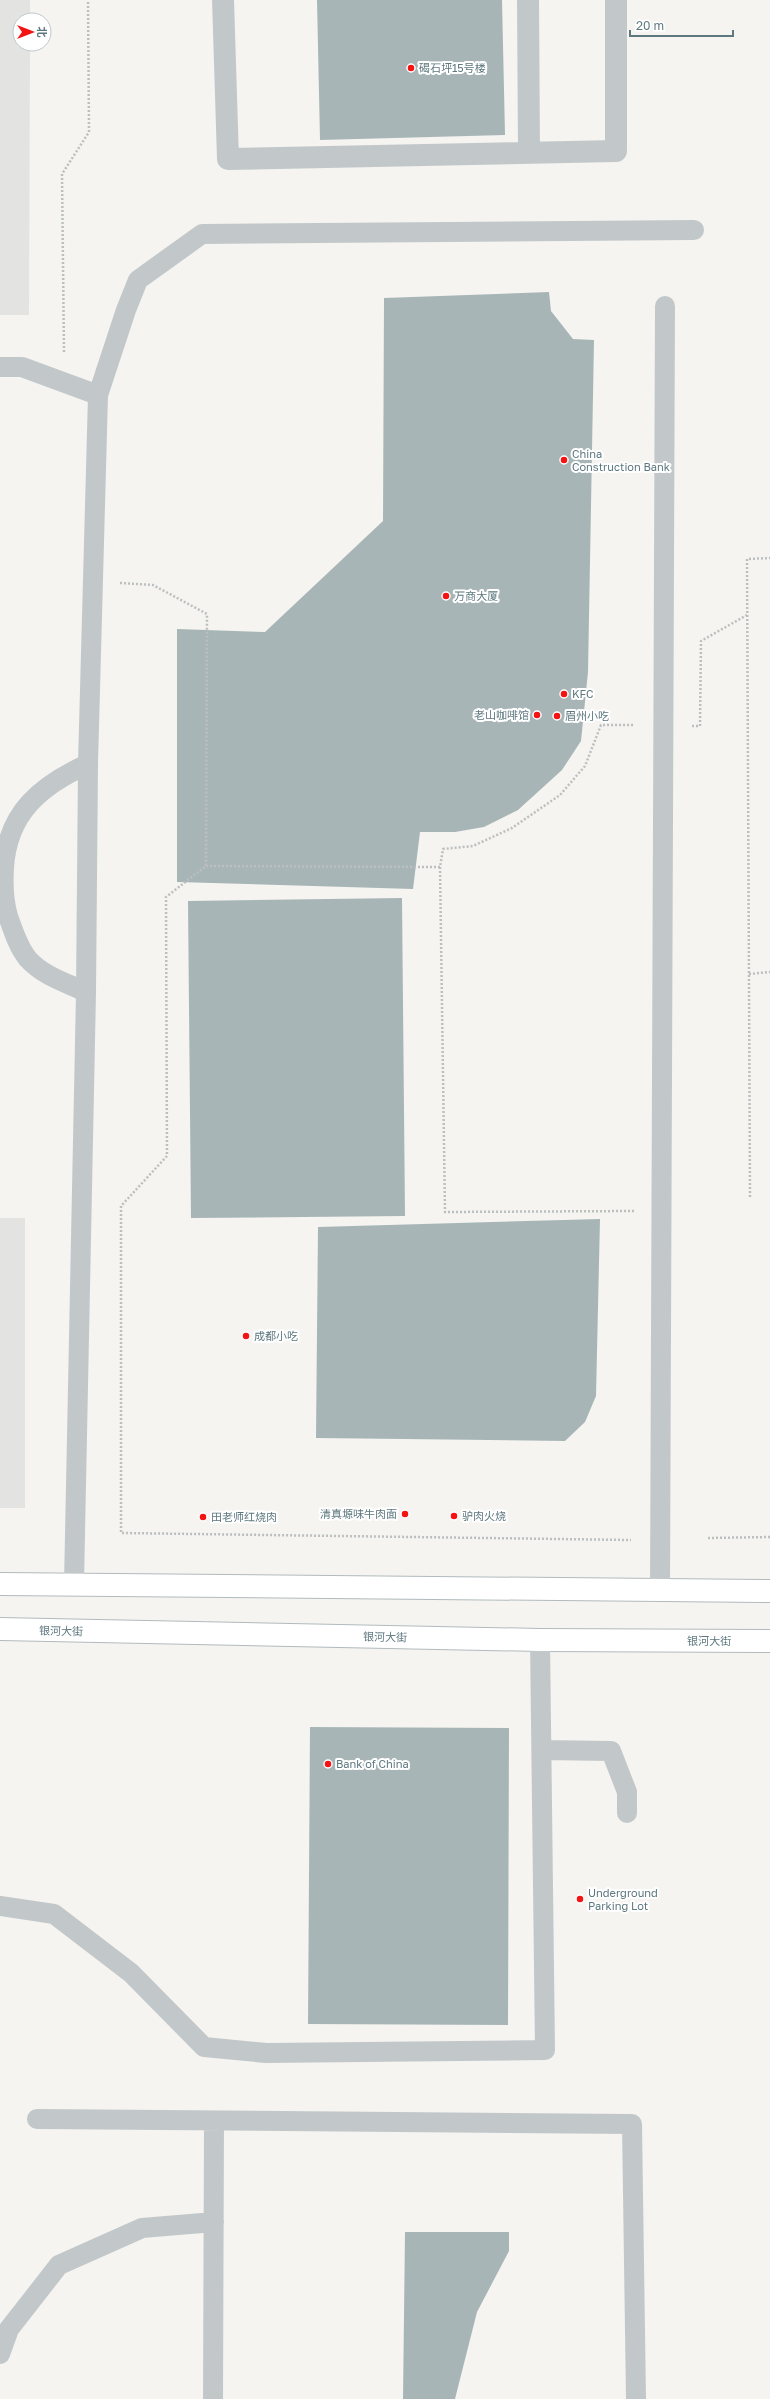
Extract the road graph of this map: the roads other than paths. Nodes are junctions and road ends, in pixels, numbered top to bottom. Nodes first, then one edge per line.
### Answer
1 (223, 0) edge
2 (528, 0) edge
3 (616, 0) edge
4 (529, 153) junction
5 (694, 230) dead end
6 (665, 306) dead end
7 (0, 367) edge
8 (98, 395) junction
9 (88, 764) junction
10 (86, 992) junction
11 (0, 1584) edge
12 (74, 1584) junction
13 (660, 1591) junction
14 (770, 1591) edge
15 (0, 1629) edge
16 (540, 1640) junction
17 (770, 1641) edge
18 (542, 1750) junction
19 (627, 1813) dead end
20 (0, 1906) edge
21 (37, 2119) dead end
22 (214, 2122) junction
23 (214, 2222) junction
24 (0, 2354) edge
25 (213, 2399) edge
26 (636, 2399) edge

1 - 4 street
2 - 4 street
3 - 4 street
5 - 8 lane
6 - 13 lane
7 - 8 lane
8 - 9 lane
9 - 10 lane
9 - 10 lane
10 - 12 lane
11 - 12 main road
12 - 13 main road
13 - 14 main road
15 - 16 main road, 银河大街
16 - 17 main road, 银河大街
16 - 18 lane
18 - 19 lane
18 - 20 lane
21 - 22 lane
22 - 23 lane
22 - 26 lane
23 - 24 lane
23 - 25 lane

